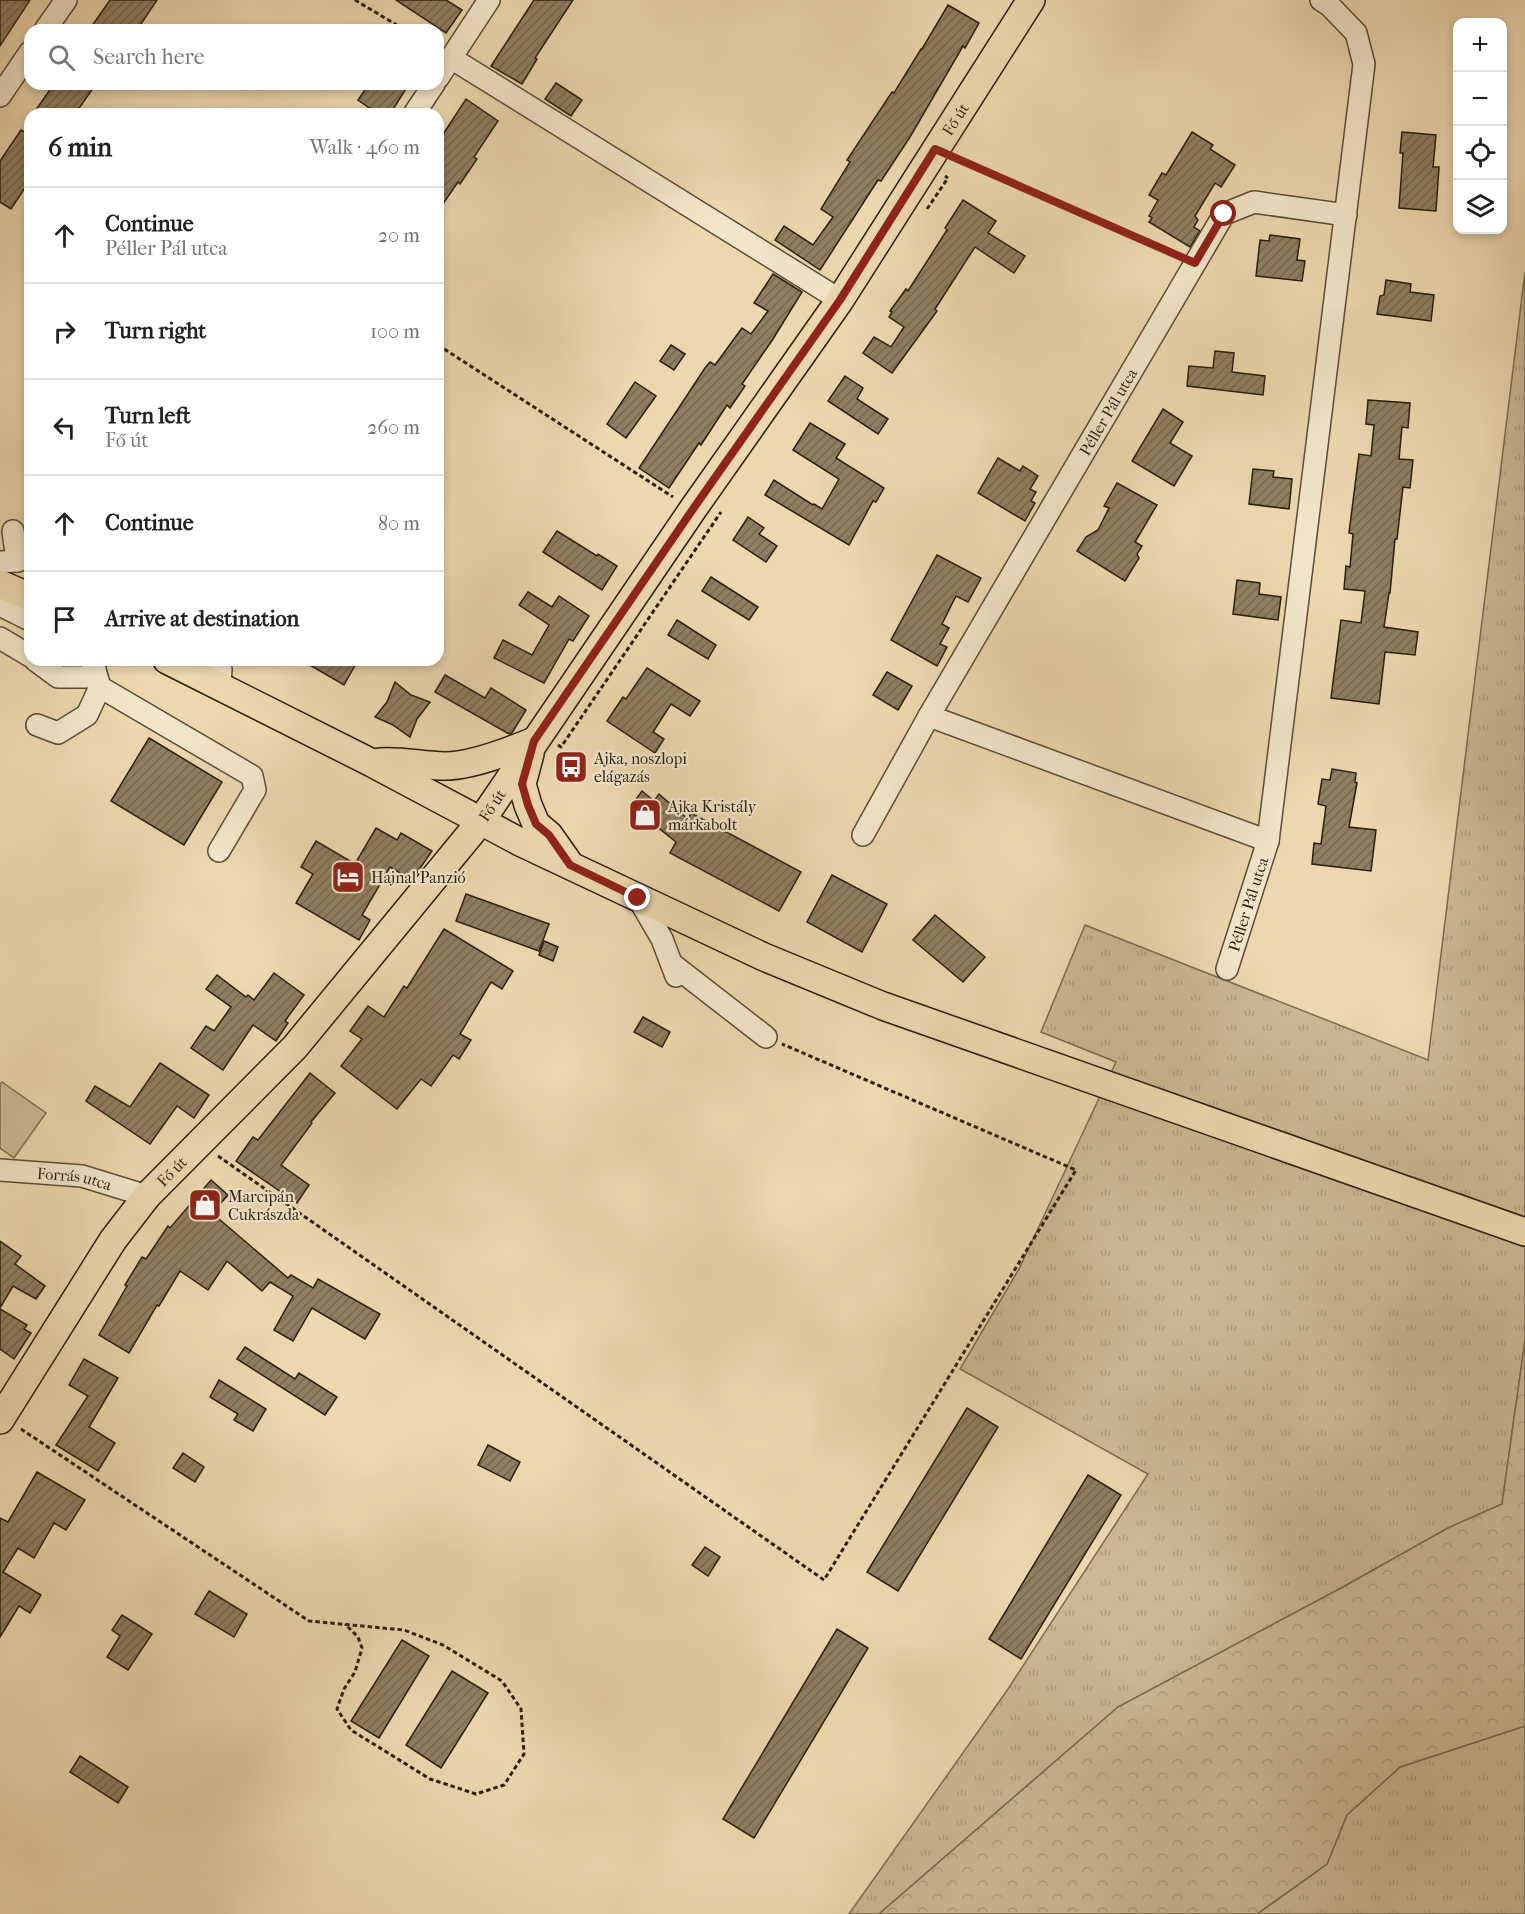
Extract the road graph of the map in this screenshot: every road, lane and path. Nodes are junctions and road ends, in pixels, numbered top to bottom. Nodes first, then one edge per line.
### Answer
1 (66, 0) edge
2 (355, 0) edge
3 (489, 0) edge
4 (1031, 0) edge
5 (1321, 0) edge
6 (49, 24) edge
7 (395, 24) edge
8 (451, 58) junction
9 (24, 61) edge
10 (444, 69) edge
11 (430, 90) edge
12 (0, 96) edge
13 (418, 108) edge
14 (935, 149) junction
15 (1346, 215) junction
16 (1195, 263) junction
17 (840, 300) junction
18 (444, 349) edge
19 (693, 509) junction
20 (13, 531) dead end
21 (16, 560) edge
22 (0, 584) edge
23 (24, 594) edge
24 (0, 605) edge
25 (24, 617) edge
26 (0, 638) edge
27 (24, 653) edge
28 (43, 666) edge
29 (191, 666) edge
30 (96, 672) edge
31 (218, 673) edge
32 (929, 716) junction
33 (37, 725) dead end
34 (534, 741) junction
35 (372, 763) junction
36 (481, 820) junction
37 (863, 835) dead end
38 (1268, 841) junction
39 (219, 851) dead end
40 (570, 865) junction
41 (638, 898) junction
42 (1227, 969) dead end
43 (766, 1037) joint
44 (200, 1143) junction
45 (0, 1170) edge
46 (147, 1196) junction
47 (1525, 1232) edge
48 (1, 1418) edge
49 (345, 1624) junction

1 - 6 street
2 - 7 path
3 - 8 street
4 - 14 main road, Fő út
5 - 15 street, Péller Pál utca
8 - 10 street
8 - 17 street
9 - 12 street
11 - 13 street
14 - 16 path
14 - 17 main road, Fő út
15 - 16 street, Péller Pál utca
15 - 38 street, Péller Pál utca
16 - 32 street, Péller Pál utca
17 - 19 main road, Fő út
18 - 19 path
19 - 34 main road, Fő út
20 - 21 street
22 - 23 main road
24 - 25 street
26 - 27 street
28 - 30 street
29 - 31 main road
30 - 33 street
30 - 39 street
31 - 35 main road
32 - 37 street, Péller Pál utca
32 - 38 street, Péller Pál utca
34 - 35 main road
34 - 36 main road, Fő út
34 - 40 main road
35 - 36 main road
36 - 40 main road
36 - 44 main road, Fő út
38 - 42 street, Péller Pál utca
40 - 41 main road
41 - 43 street
41 - 47 main road
43 - 44 path
44 - 46 main road, Fő út
45 - 46 street, Forrás utca
46 - 48 main road, Fő út
48 - 49 path
49 - 49 path

